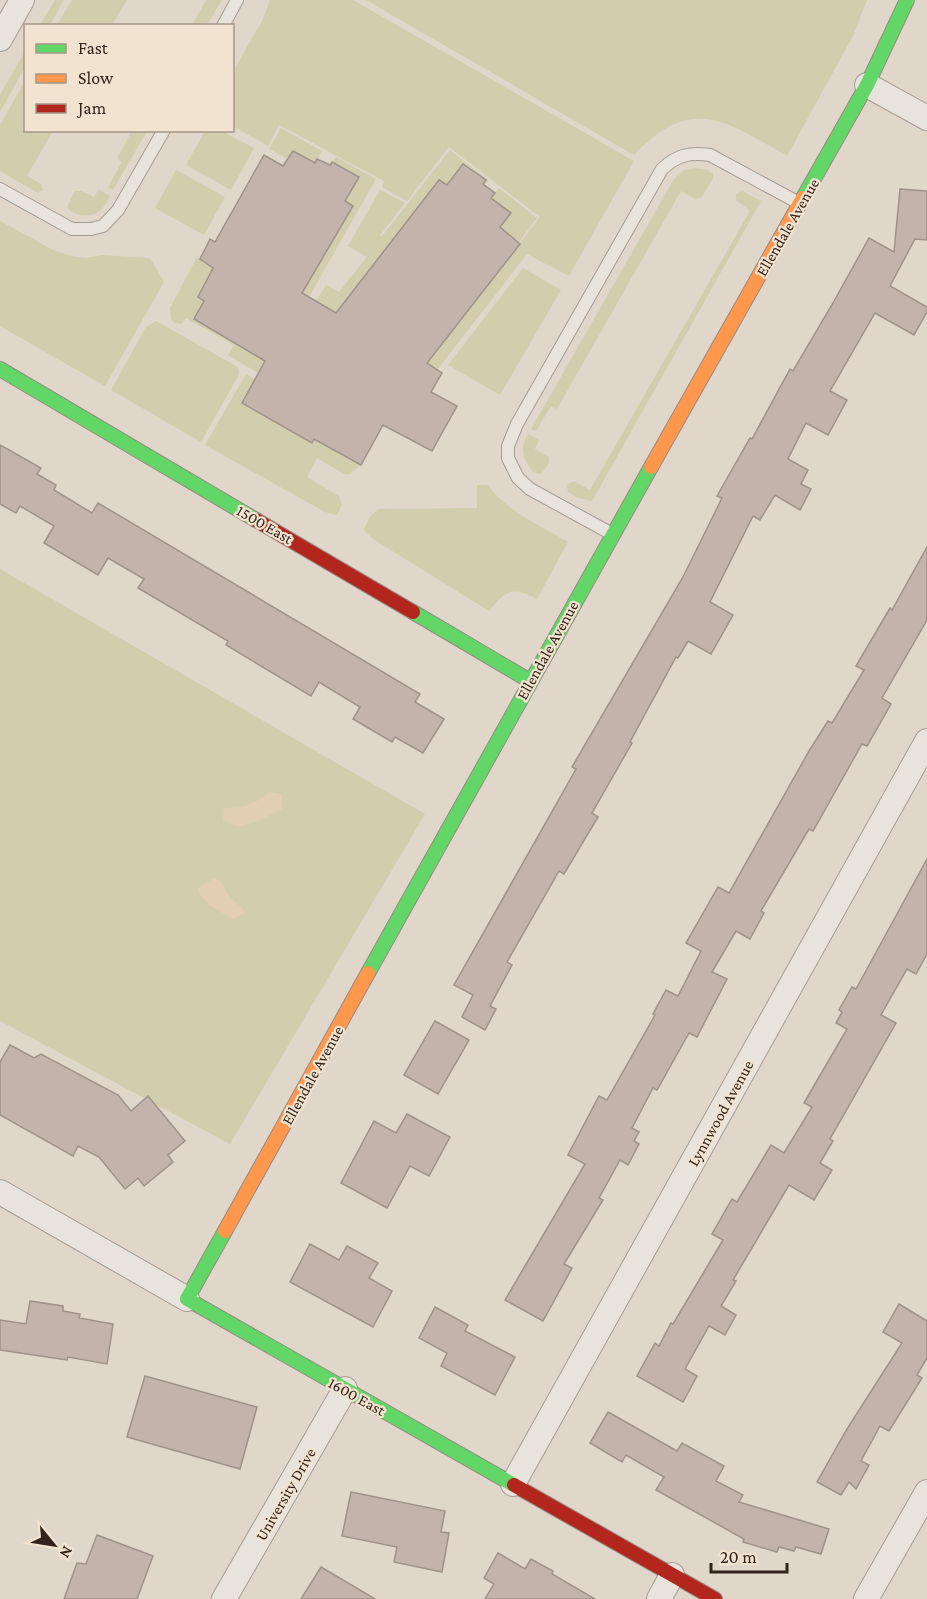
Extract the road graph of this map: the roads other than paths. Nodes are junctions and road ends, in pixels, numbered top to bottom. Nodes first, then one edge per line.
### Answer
1 (22, 0) edge
2 (237, 0) edge
3 (907, 0) edge
4 (224, 24) edge
5 (0, 39) edge
6 (867, 85) junction
7 (927, 118) edge
8 (163, 132) edge
9 (0, 189) edge
10 (800, 203) junction
11 (0, 369) edge
12 (612, 534) junction
13 (530, 681) junction
14 (927, 741) edge
15 (0, 1192) edge
16 (187, 1299) junction
17 (345, 1389) junction
18 (513, 1485) junction
19 (927, 1492) edge
20 (672, 1575) junction
21 (224, 1599) edge
22 (659, 1599) edge
23 (715, 1599) edge
24 (866, 1599) edge

1 - 5 street
2 - 4 lane
3 - 6 street, Ellendale Avenue
6 - 7 street
6 - 10 street, Ellendale Avenue
8 - 9 lane
10 - 12 street, Ellendale Avenue
10 - 12 lane
11 - 13 street, 1500 East
12 - 13 street, Ellendale Avenue
13 - 16 street, Ellendale Avenue
14 - 18 street, Lynnwood Avenue
15 - 16 street, 1600 East
16 - 17 street, 1600 East
17 - 18 street, 1600 East
17 - 21 street, University Drive
18 - 20 street, 1600 East
19 - 24 street
20 - 22 street
20 - 23 street, 1600 East

